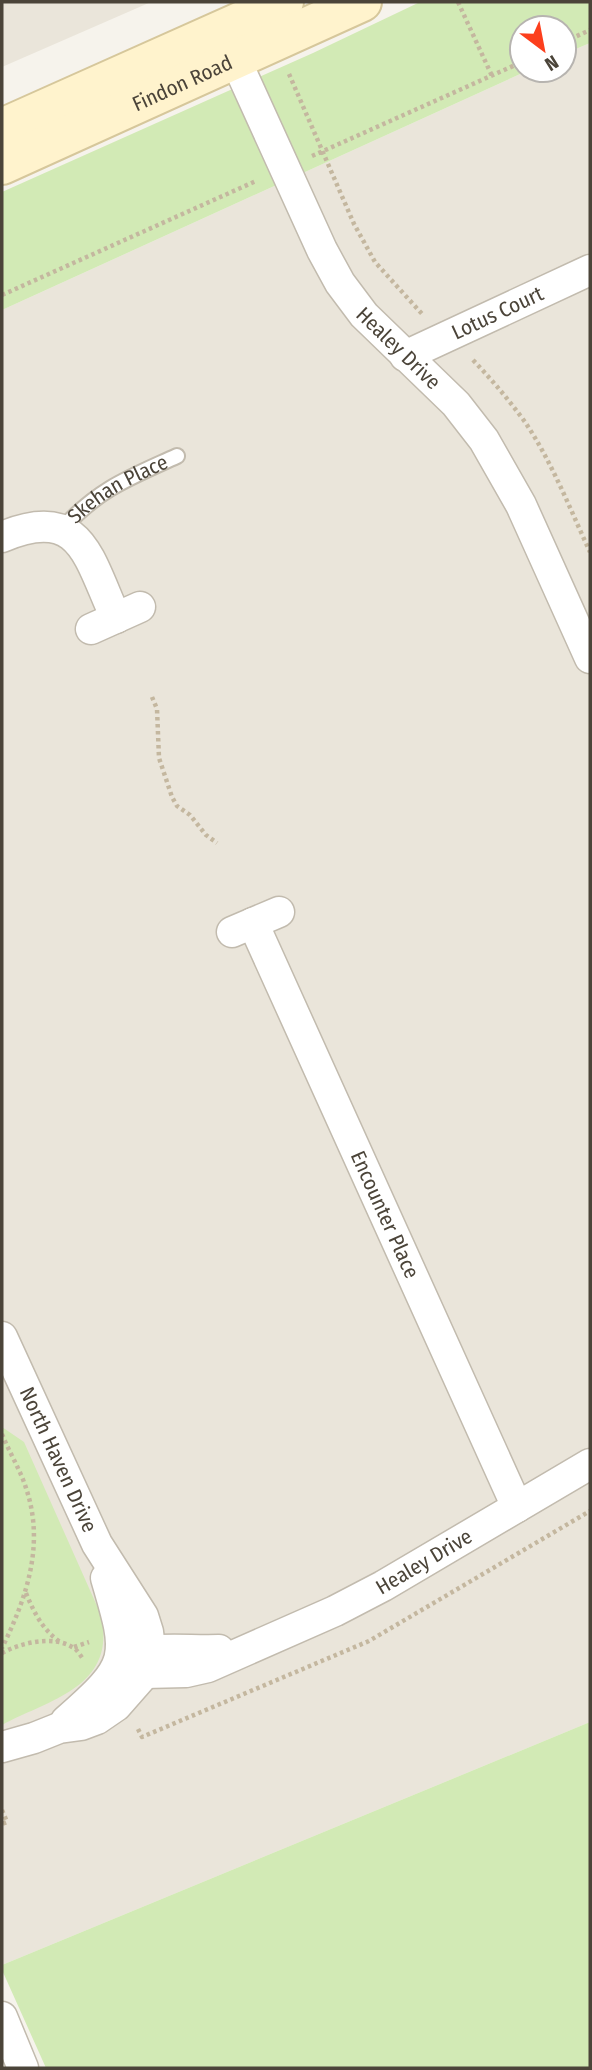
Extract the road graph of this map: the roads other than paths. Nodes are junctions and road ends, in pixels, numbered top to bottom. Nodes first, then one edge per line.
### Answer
1 (284, 2) edge
2 (344, 5) edge
3 (228, 45) junction
4 (2, 128) edge
5 (2, 165) edge
6 (590, 270) edge
7 (405, 356) junction
8 (177, 456) dead end
9 (63, 528) junction
10 (2, 537) edge
11 (115, 618) dead end
12 (590, 658) edge
13 (255, 922) dead end
14 (2, 1337) edge
15 (12, 1387) edge
16 (590, 1464) edge
17 (517, 1507) junction
18 (97, 1544) junction
19 (121, 1655) junction
20 (147, 1661) junction
21 (46, 1733) junction
22 (2, 1747) edge
23 (2, 1759) edge
24 (2, 2017) edge
25 (23, 2068) edge

1 - 3 main road, Findon Road
2 - 3 main road, Findon Road
3 - 4 main road, Findon Road
3 - 5 main road, Findon Road
3 - 7 street, Healey Drive
6 - 7 street, Lotus Court
7 - 12 street, Healey Drive
8 - 9 lane, Skehan Place
9 - 10 street, Skehan Place
9 - 11 street, Skehan Place
13 - 17 street, Encounter Place
14 - 15 street, North Haven Drive
15 - 18 street, North Haven Drive
16 - 17 street, Healey Drive
17 - 20 street, Healey Drive
18 - 19 street, North Haven Drive
18 - 20 street, North Haven Drive
19 - 20 street, Healey Drive
19 - 21 street
20 - 21 street
21 - 22 street
21 - 23 street
24 - 25 street

